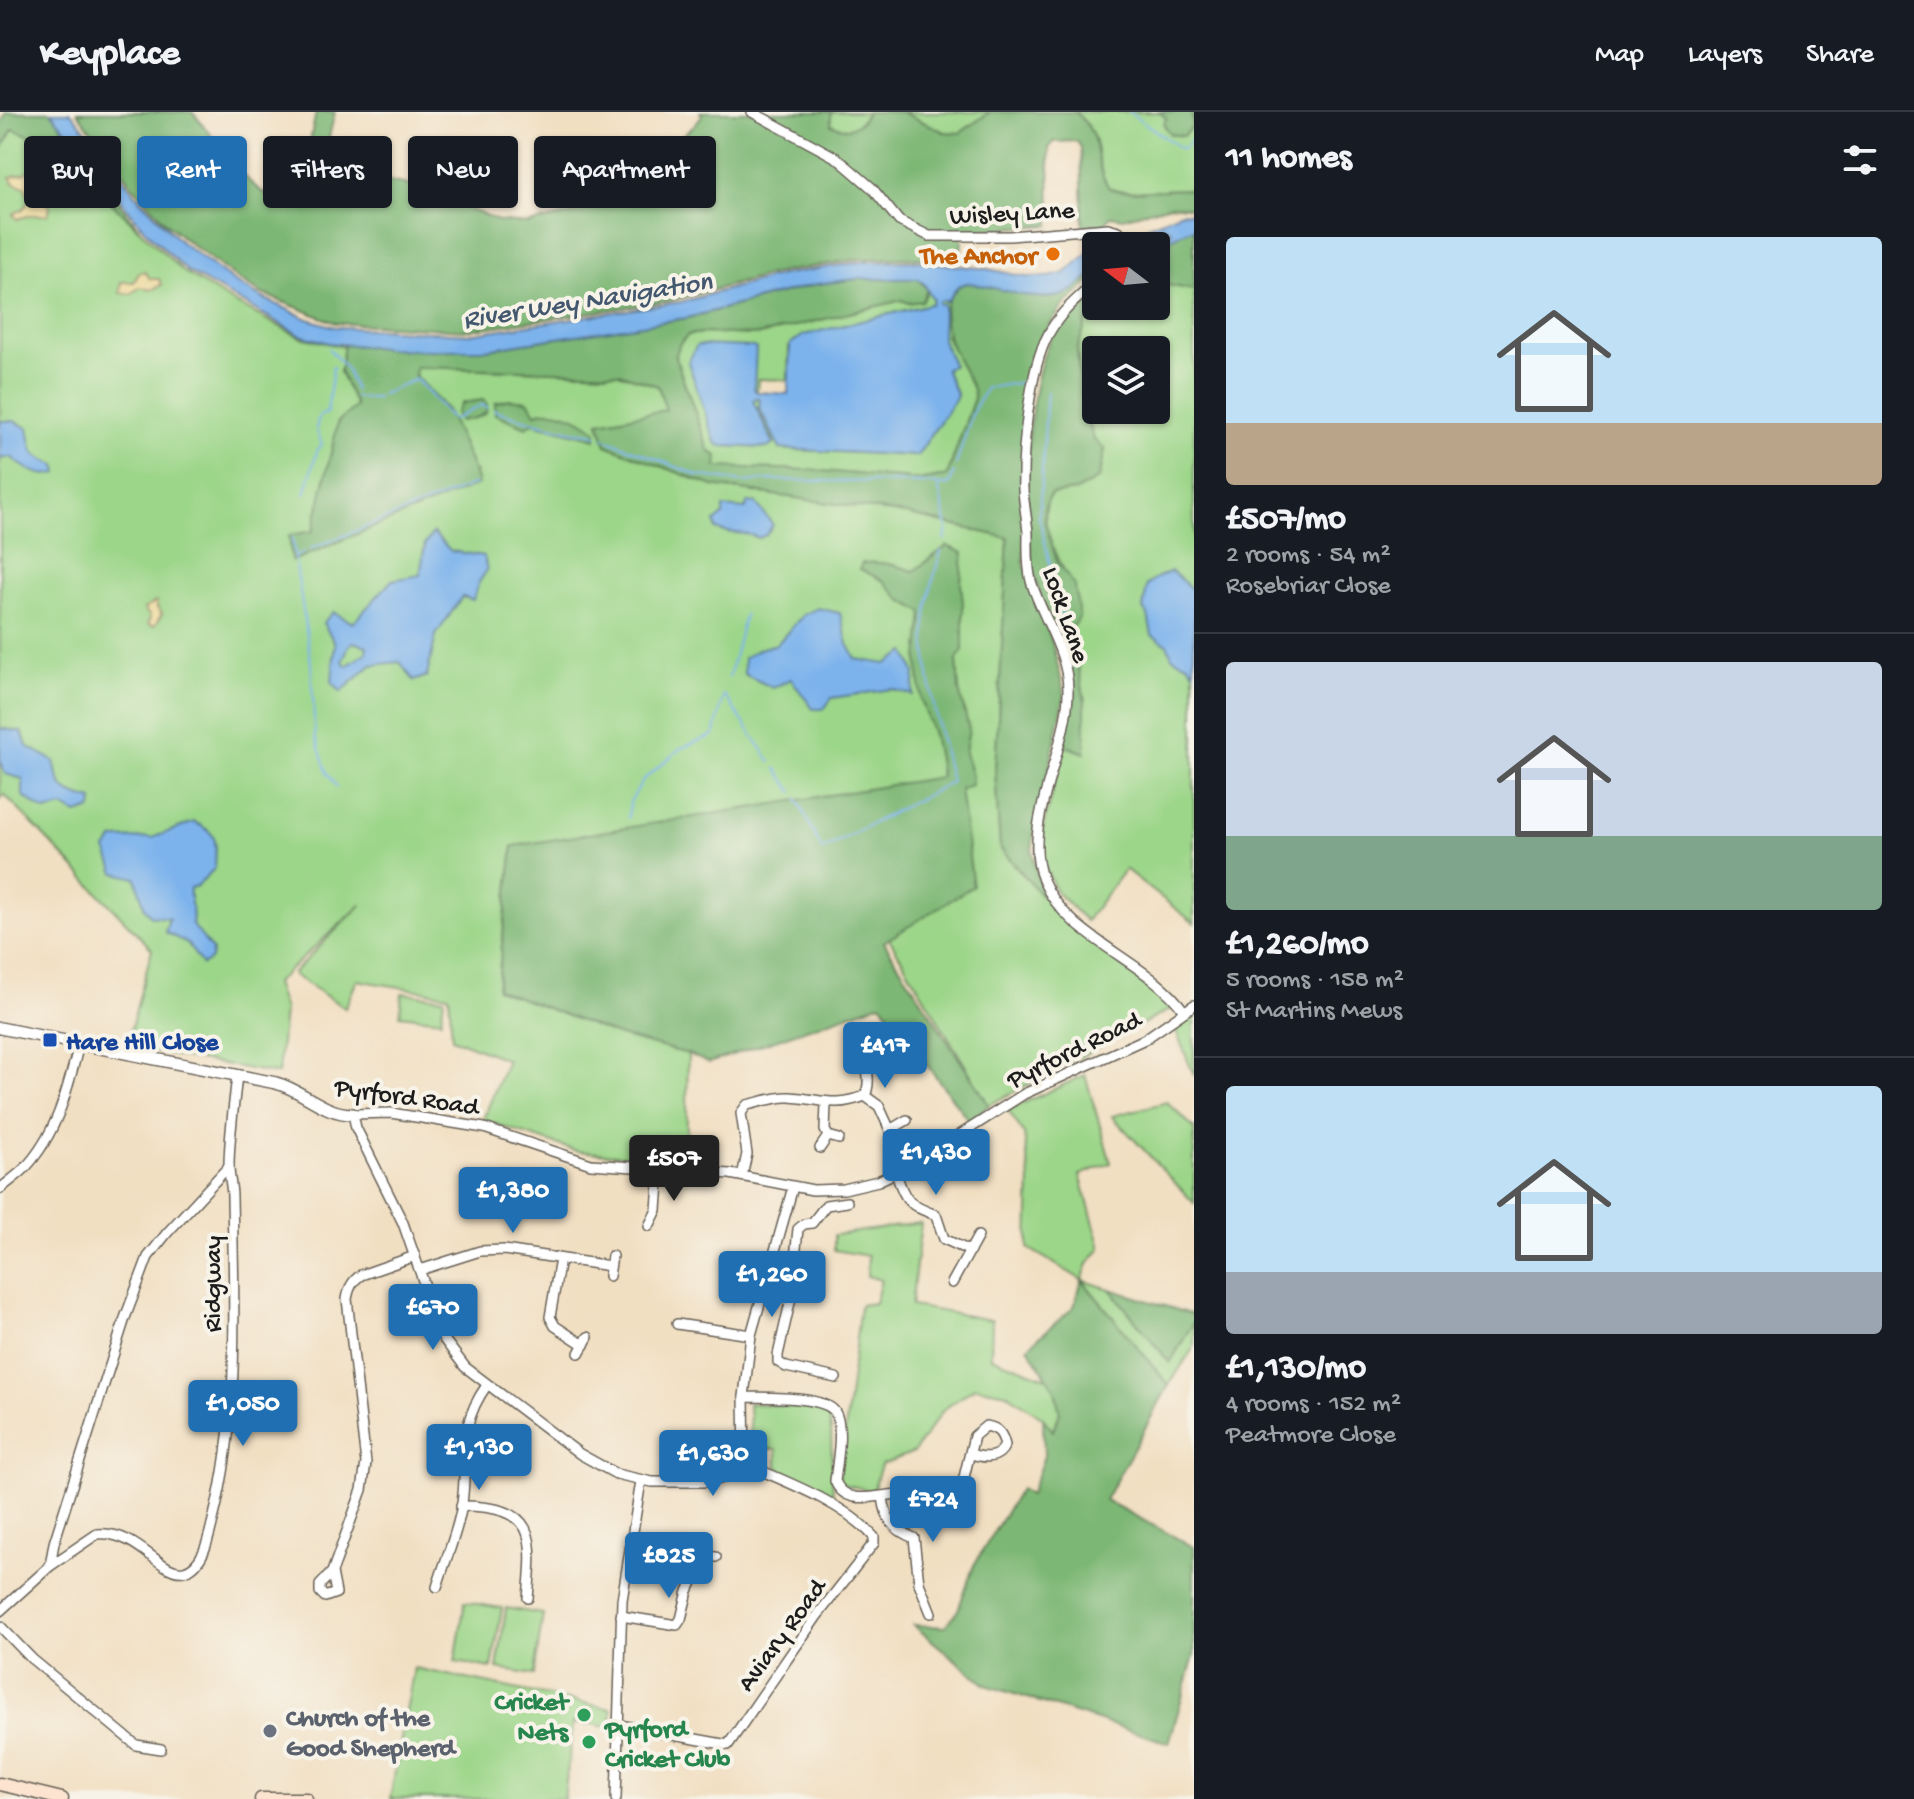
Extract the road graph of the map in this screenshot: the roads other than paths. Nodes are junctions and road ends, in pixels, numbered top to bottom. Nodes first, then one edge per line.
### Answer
1 (752, 112) edge
2 (1118, 232) edge
3 (1082, 294) edge
4 (1194, 1005) edge
5 (1184, 1011) junction
6 (0, 1028) edge
7 (79, 1044) junction
8 (863, 1053) dead end
9 (237, 1075) junction
10 (865, 1096) junction
11 (826, 1104) junction
12 (353, 1114) junction
13 (907, 1120) dead end
14 (890, 1130) junction
15 (895, 1141) dead end
16 (820, 1148) dead end
17 (229, 1166) junction
18 (660, 1169) junction
19 (896, 1173) junction
20 (742, 1176) junction
21 (793, 1187) junction
22 (0, 1189) edge
23 (847, 1202) dead end
24 (649, 1226) dead end
25 (978, 1236) dead end
26 (970, 1251) junction
27 (415, 1256) junction
28 (560, 1259) junction
29 (610, 1266) dead end
30 (420, 1270) junction
31 (767, 1277) junction
32 (793, 1282) junction
33 (952, 1283) dead end
34 (677, 1324) dead end
35 (751, 1335) junction
36 (584, 1345) dead end
37 (836, 1378) dead end
38 (487, 1385) junction
39 (744, 1397) junction
40 (971, 1454) dead end
41 (746, 1458) junction
42 (641, 1481) junction
43 (883, 1497) junction
44 (461, 1506) junction
45 (697, 1546) dead end
46 (704, 1556) junction
47 (716, 1557) dead end
48 (50, 1566) junction
49 (332, 1572) dead end
50 (436, 1580) dead end
51 (526, 1591) dead end
52 (0, 1611) edge
53 (931, 1613) dead end
54 (621, 1616) junction
55 (0, 1626) edge
56 (619, 1725) junction
57 (161, 1749) dead end
58 (0, 1784) edge
59 (62, 1799) edge
60 (261, 1799) edge
61 (306, 1799) edge
62 (616, 1799) edge

1 - 2 street, Wisley Lane
3 - 5 street, Lock Lane
4 - 5 street, Pyrford Road
5 - 19 street, Pyrford Road
6 - 7 street, Pyrford Road
7 - 9 street, Pyrford Road
7 - 22 street
8 - 10 street
9 - 12 street, Pyrford Road
9 - 17 street, Ridgway
10 - 11 street
10 - 14 street
11 - 16 street
11 - 20 street
12 - 18 street, Pyrford Road
12 - 27 street
13 - 14 street
14 - 15 street
17 - 48 street, Ridgway
17 - 48 street, Ridgway
18 - 20 street, Pyrford Road
18 - 24 street
19 - 21 street, Pyrford Road
19 - 26 street
20 - 21 street, Pyrford Road
21 - 31 street
23 - 32 street
25 - 26 street
26 - 33 street
27 - 30 street
27 - 49 street
28 - 29 street
28 - 30 street
28 - 36 street
30 - 38 street
31 - 32 street
31 - 35 street
32 - 37 street
34 - 35 street
35 - 39 street
38 - 42 street
38 - 44 street
39 - 41 street
39 - 43 street
40 - 43 street
41 - 42 street
41 - 56 street, Aviary Road
42 - 54 street
43 - 53 street
44 - 50 street
44 - 51 street
45 - 46 street
46 - 47 street
46 - 54 street
48 - 52 street, Ridgway
54 - 56 street
55 - 57 street
56 - 62 street
58 - 59 main road
60 - 61 main road

